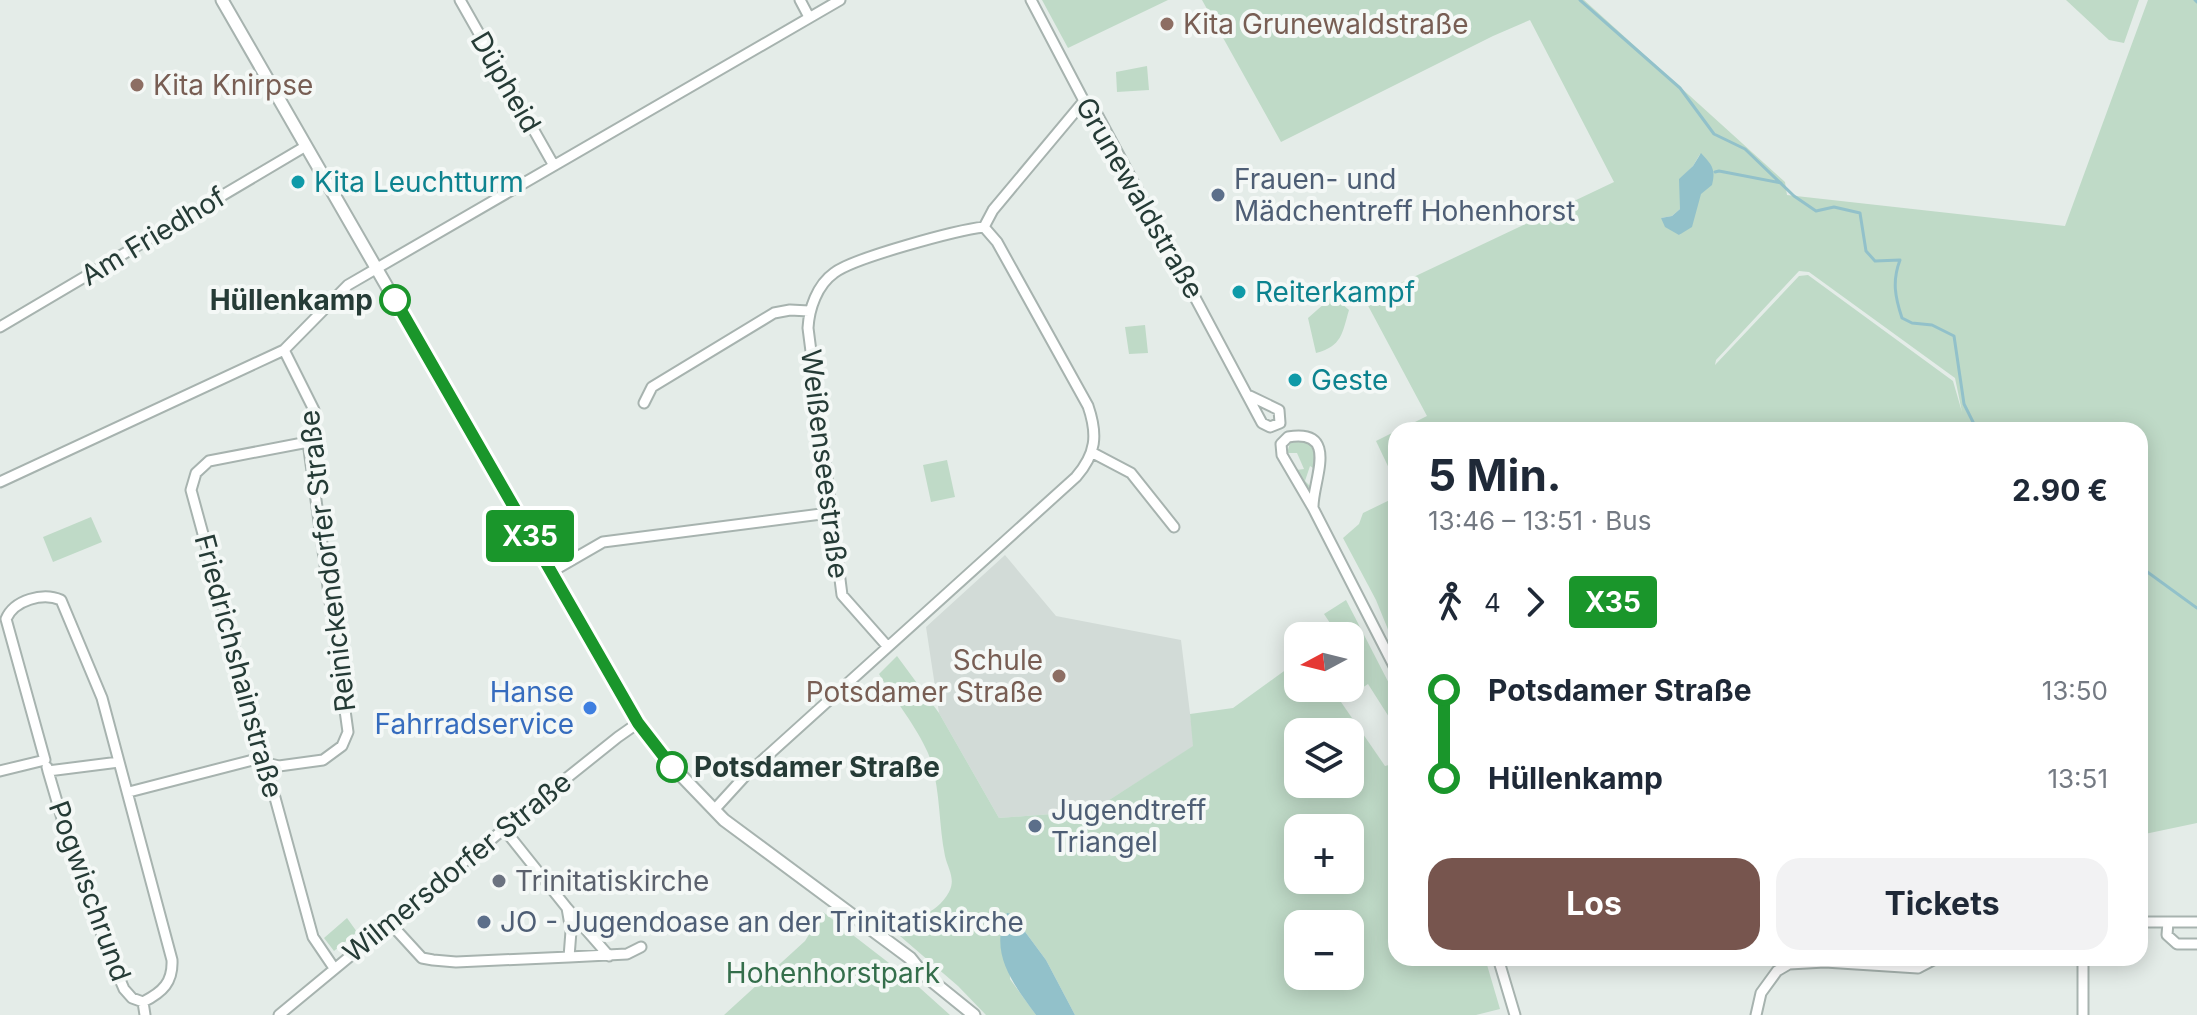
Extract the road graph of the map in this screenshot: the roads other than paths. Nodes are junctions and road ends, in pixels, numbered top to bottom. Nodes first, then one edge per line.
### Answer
1 (222, 0) edge
2 (460, 0) edge
3 (800, 0) edge
4 (840, 0) edge
5 (1031, 0) edge
6 (809, 17) junction
7 (1084, 101) junction
8 (306, 146) junction
9 (553, 164) junction
10 (984, 227) junction
11 (377, 269) junction
12 (809, 311) junction
13 (0, 327) edge
14 (284, 350) junction
15 (1250, 396) dead end
16 (644, 403) dead end
17 (308, 442) junction
18 (1093, 453) junction
19 (0, 482) edge
20 (1313, 508) junction
21 (829, 513) junction
22 (1174, 527) dead end
23 (551, 572) junction
24 (888, 647) junction
25 (1388, 654) edge
26 (638, 723) junction
27 (45, 760) junction
28 (119, 762) junction
29 (266, 764) junction
30 (0, 771) edge
31 (48, 771) junction
32 (129, 792) junction
33 (714, 810) junction
34 (504, 829) junction
35 (567, 908) junction
36 (389, 922) junction
37 (2148, 922) edge
38 (2168, 922) junction
39 (2197, 922) edge
40 (2197, 944) edge
41 (641, 947) dead end
42 (609, 956) junction
43 (569, 957) junction
44 (1500, 966) edge
45 (1786, 966) edge
46 (1887, 966) edge
47 (1922, 966) edge
48 (2083, 966) edge
49 (334, 968) junction
50 (956, 1001) junction
51 (143, 1002) junction
52 (286, 1013) edge
53 (145, 1015) edge
54 (965, 1015) edge
55 (974, 1015) edge
56 (1515, 1015) edge
57 (1756, 1015) edge
58 (2083, 1015) edge

1 - 8 street
2 - 9 street, Düpheid
3 - 6 street
4 - 6 street
5 - 7 street, Grunewaldstraße
6 - 9 street
7 - 10 street
7 - 15 street, Grunewaldstraße
8 - 11 street
8 - 13 street, Am Friedhof
9 - 11 street
10 - 12 street, Weißenseestraße
10 - 18 street
11 - 14 street
11 - 23 street
12 - 16 street, Weißenseestraße
12 - 21 street, Weißenseestraße
14 - 17 street, Reinickendorfer Straße
14 - 19 street
17 - 29 street, Reinickendorfer Straße
17 - 29 street, Friedrichshainstraße
18 - 22 street
18 - 24 street
20 - 20 street
20 - 25 street
21 - 23 street
21 - 24 street, Weißenseestraße
23 - 26 street
24 - 33 street
26 - 33 street
26 - 34 street, Wilmersdorfer Straße
27 - 28 street, Pogwischrund
27 - 30 street
27 - 31 street, Pogwischrund
28 - 31 street, Pogwischrund
28 - 32 street, Pogwischrund
29 - 32 street, Reinickendorfer Straße
29 - 49 street, Friedrichshainstraße
31 - 51 street, Pogwischrund
32 - 51 street, Pogwischrund
33 - 50 street
34 - 35 street
34 - 36 street, Wilmersdorfer Straße
35 - 42 street
35 - 43 street
36 - 43 street
36 - 49 street, Wilmersdorfer Straße
37 - 38 street
38 - 39 street
38 - 40 street
41 - 42 street
42 - 43 street
44 - 56 street
45 - 57 street
46 - 47 street
48 - 58 street
49 - 52 street, Wilmersdorfer Straße
50 - 54 street
50 - 55 street
51 - 53 street, Pogwischrund

